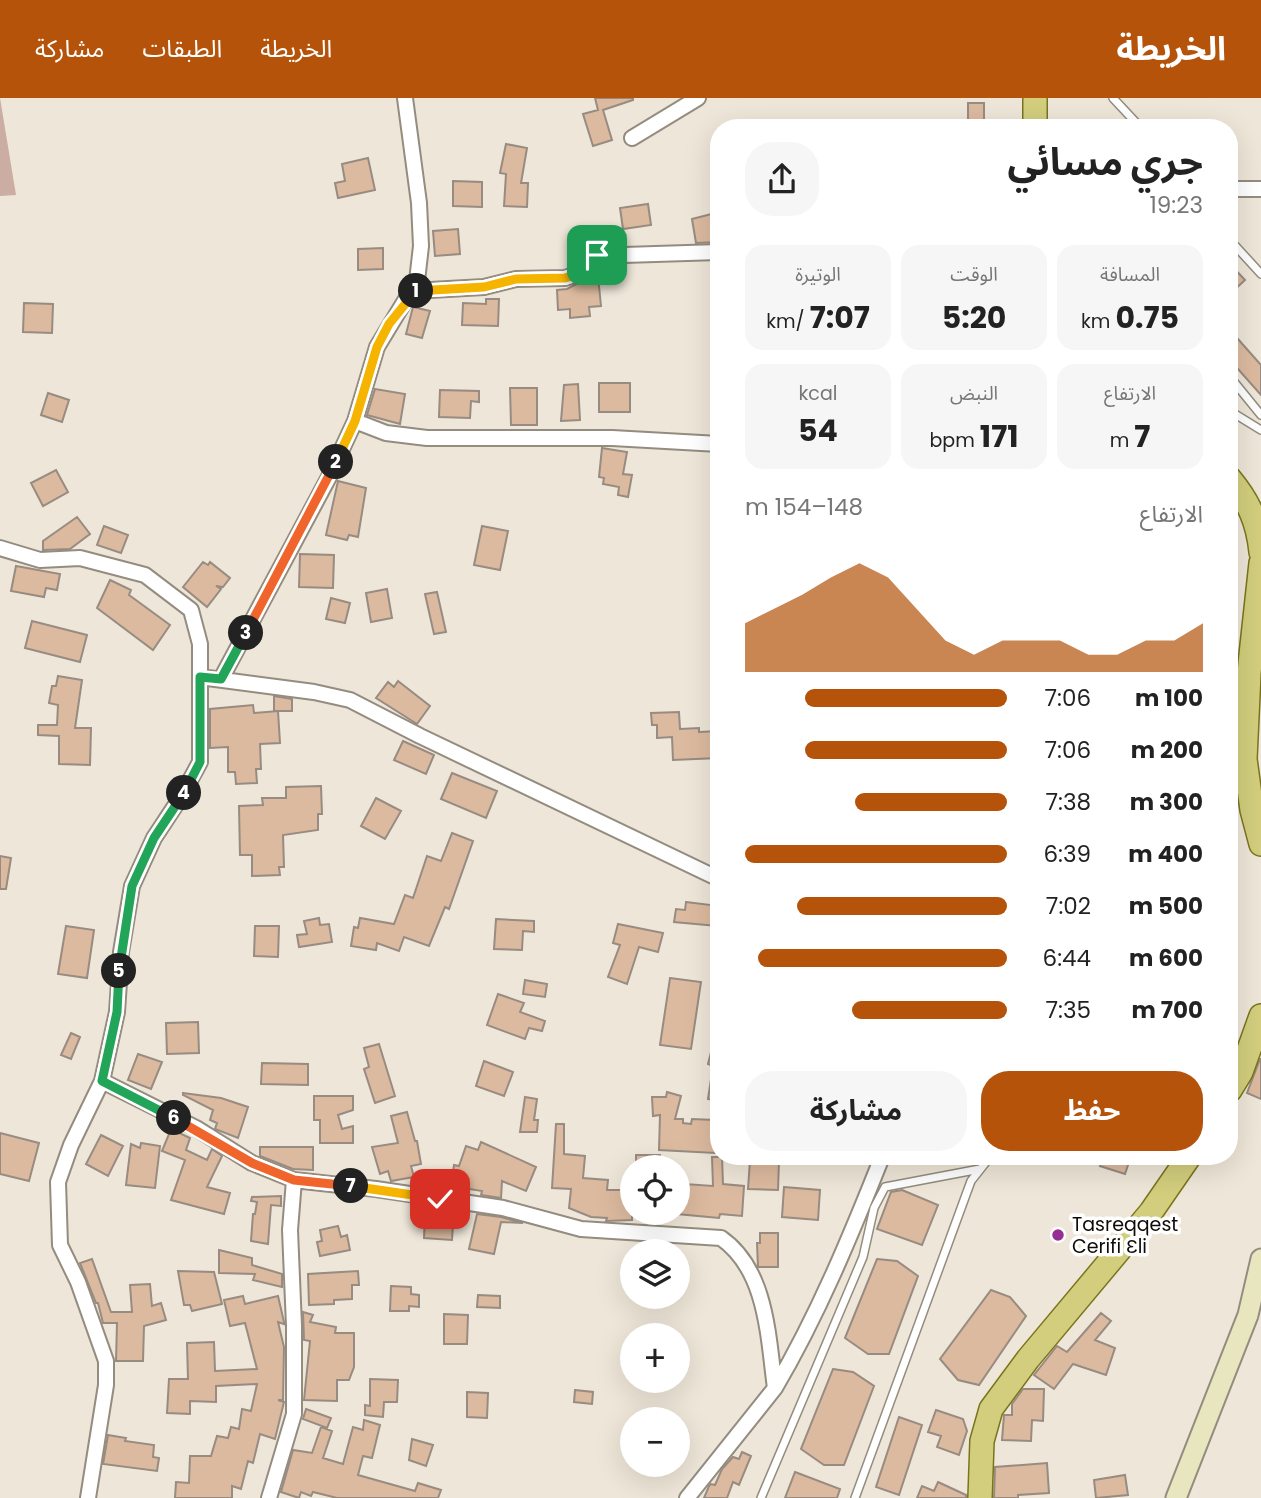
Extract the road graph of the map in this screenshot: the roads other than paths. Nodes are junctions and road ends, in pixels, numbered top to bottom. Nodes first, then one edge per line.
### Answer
1 (405, 98) edge
2 (698, 98) edge
3 (1035, 98) edge
4 (1113, 98) edge
5 (1035, 119) edge
6 (1133, 119) edge
7 (632, 138) dead end
8 (1261, 189) edge
9 (1238, 190) edge
10 (1238, 249) edge
11 (710, 252) edge
12 (1261, 274) edge
13 (412, 291) junction
14 (1238, 389) edge
15 (1261, 415) edge
16 (1238, 416) edge
17 (355, 421) junction
18 (1261, 430) edge
19 (710, 443) edge
20 (1238, 489) edge
21 (0, 548) edge
22 (1261, 552) edge
23 (1261, 563) edge
24 (1240, 674) edge
25 (200, 677) junction
26 (221, 679) junction
27 (1261, 844) edge
28 (710, 875) edge
29 (1261, 1016) edge
30 (1238, 1077) edge
31 (102, 1081) junction
32 (878, 1165) edge
33 (983, 1165) edge
34 (1183, 1165) edge
35 (980, 1169) junction
36 (294, 1180) junction
37 (1261, 1258) edge
38 (775, 1388) junction
39 (88, 1498) edge
40 (269, 1498) edge
41 (687, 1498) edge
42 (761, 1498) edge
43 (855, 1498) edge
44 (980, 1498) edge
45 (1176, 1498) edge

1 - 13 street
2 - 7 street
3 - 5 main road
4 - 6 lane
8 - 9 street
10 - 12 lane
11 - 13 street
13 - 17 street
14 - 15 lane
16 - 18 lane
17 - 19 street
17 - 26 street
20 - 22 main road
21 - 25 street
23 - 24 main road
24 - 27 main road
25 - 26 street
25 - 31 street
26 - 28 street
29 - 30 main road
31 - 36 street
31 - 39 street
32 - 38 street
33 - 35 lane
34 - 44 main road
35 - 42 lane
35 - 43 lane
36 - 38 street
36 - 40 street
37 - 45 street
38 - 41 street

